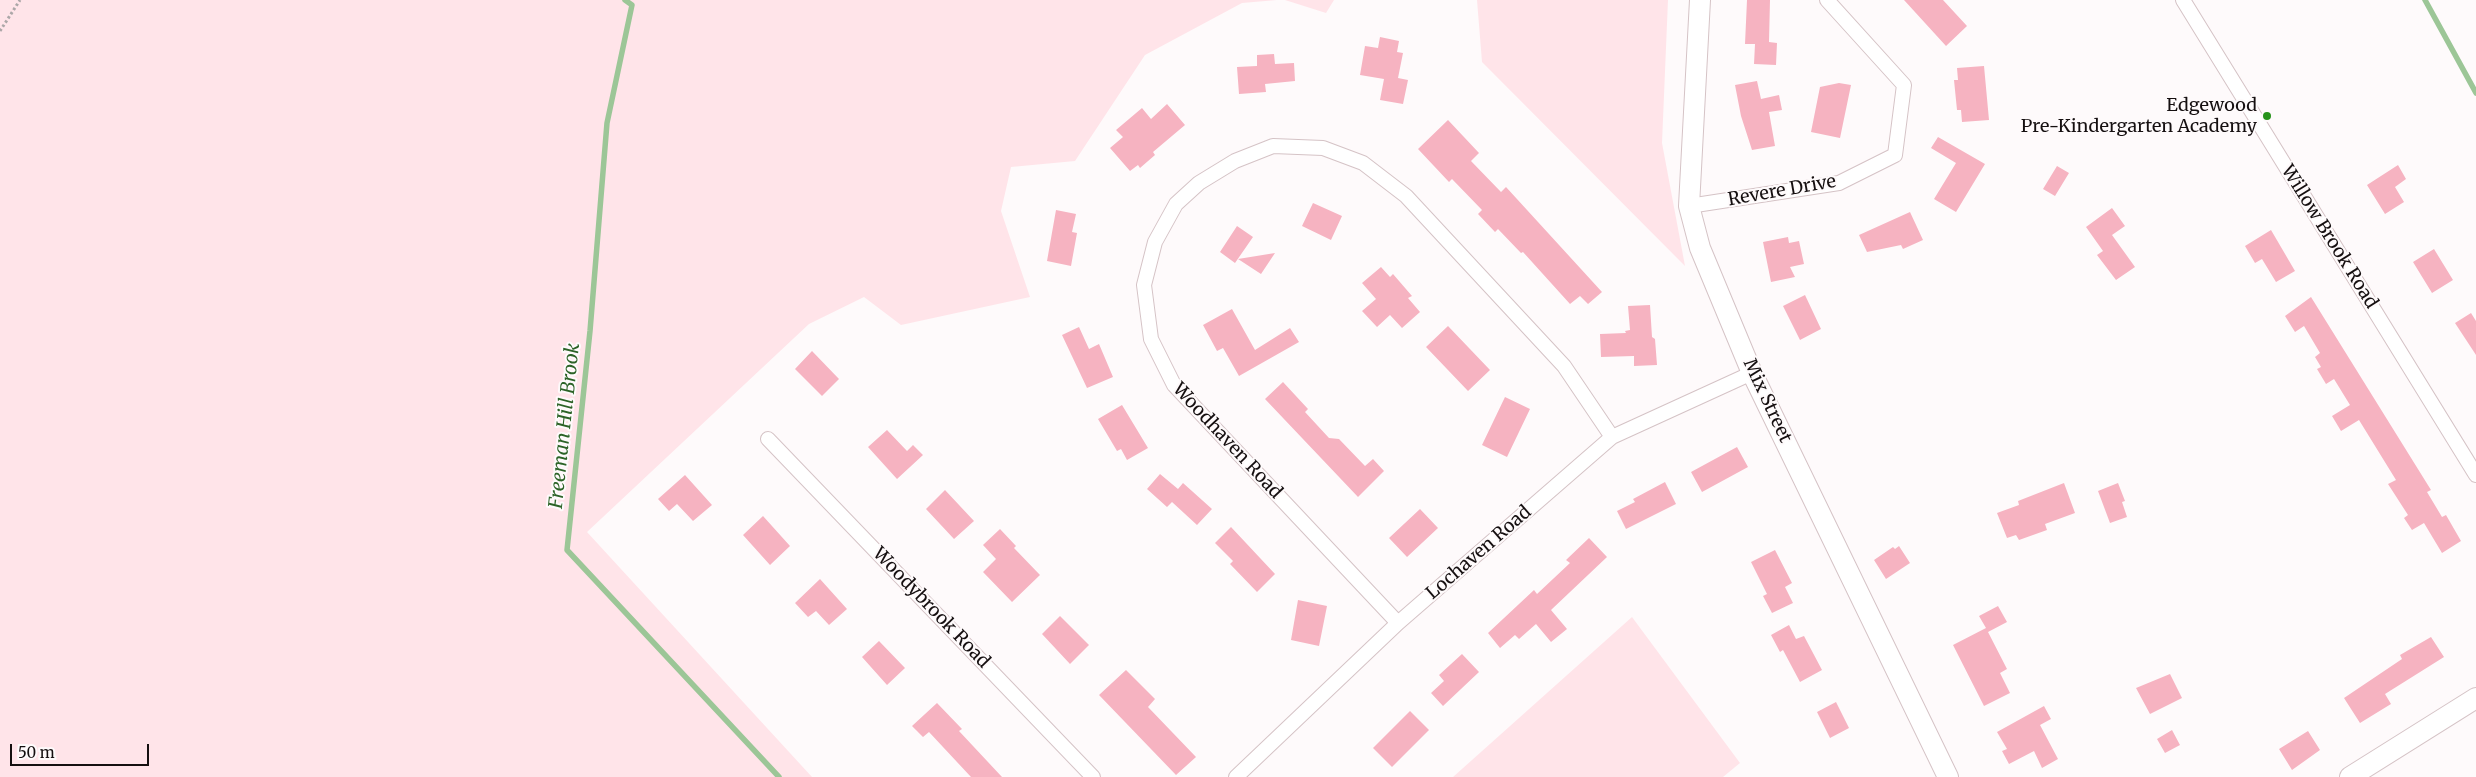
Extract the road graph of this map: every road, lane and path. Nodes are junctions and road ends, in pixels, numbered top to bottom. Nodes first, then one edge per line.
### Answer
1 (20, 0) edge
2 (1700, 0) edge
3 (1827, 0) edge
4 (2183, 0) edge
5 (0, 31) edge
6 (1689, 206) junction
7 (1752, 373) junction
8 (1612, 437) junction
9 (768, 439) dead end
10 (2476, 475) edge
11 (1398, 623) junction
12 (2476, 698) edge
13 (1093, 777) edge
14 (1236, 777) edge
15 (1948, 777) edge
16 (2350, 777) edge

1 - 5 path
2 - 6 main road, Mix Street
3 - 6 street, Revere Drive
4 - 10 street, Willow Brook Road
6 - 7 main road, Mix Street
7 - 8 street, Lochaven Road
7 - 15 main road, Mix Street
8 - 11 street, Lochaven Road
8 - 11 street, Woodhaven Road
9 - 13 street, Woodybrook Road
11 - 14 street, Lochaven Road
12 - 16 main road

